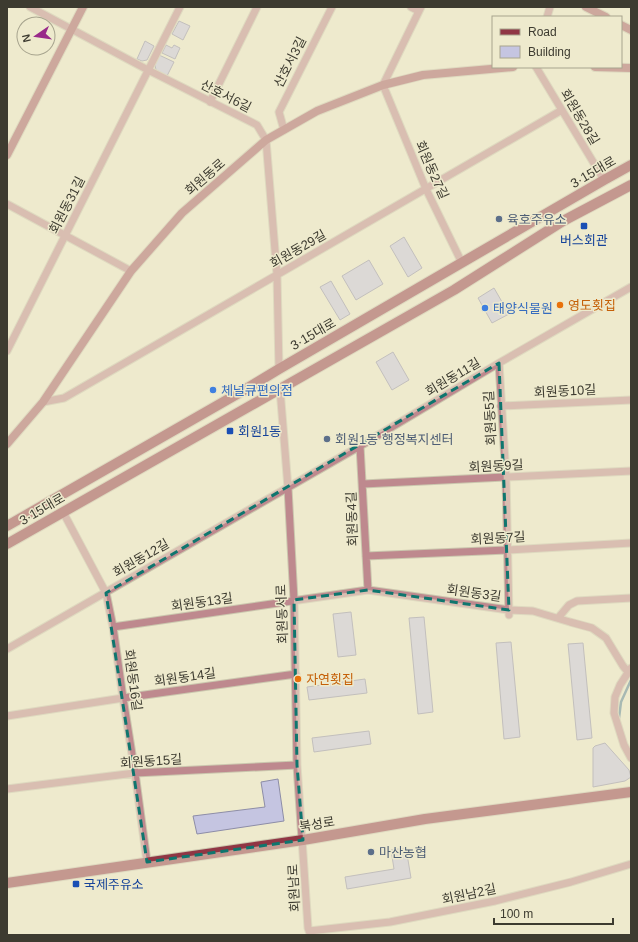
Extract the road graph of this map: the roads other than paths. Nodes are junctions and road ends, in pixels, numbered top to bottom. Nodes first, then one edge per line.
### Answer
1 (30, 7) edge
2 (83, 7) edge
3 (180, 7) edge
4 (257, 7) edge
5 (332, 7) edge
6 (411, 7) edge
7 (586, 7) edge
8 (420, 9) edge
9 (604, 16) edge
10 (622, 26) edge
11 (72, 30) junction
12 (631, 30) edge
13 (502, 68) edge
14 (537, 68) edge
15 (148, 70) junction
16 (383, 85) junction
17 (210, 102) junction
18 (562, 110) junction
19 (284, 130) junction
20 (266, 140) junction
21 (7, 155) edge
22 (631, 165) edge
23 (604, 180) junction
24 (631, 185) edge
25 (426, 189) junction
26 (7, 204) edge
27 (65, 235) junction
28 (462, 263) junction
29 (131, 271) junction
30 (277, 275) junction
31 (631, 287) edge
32 (7, 351) edge
33 (499, 363) junction
34 (278, 369) junction
35 (280, 388) junction
36 (631, 400) edge
37 (43, 402) junction
38 (501, 406) junction
39 (8, 441) edge
40 (360, 446) junction
41 (631, 471) edge
42 (506, 477) junction
43 (362, 484) junction
44 (288, 488) junction
45 (63, 512) junction
46 (7, 526) edge
47 (631, 543) edge
48 (7, 544) edge
49 (508, 550) junction
50 (366, 556) junction
51 (368, 590) junction
52 (106, 593) junction
53 (631, 598) edge
54 (294, 600) junction
55 (509, 612) junction
56 (558, 618) junction
57 (113, 627) junction
58 (7, 650) edge
59 (630, 670) edge
60 (296, 674) junction
61 (123, 698) junction
62 (7, 716) edge
63 (631, 758) edge
64 (297, 766) junction
65 (135, 773) junction
66 (7, 790) edge
67 (631, 792) edge
68 (303, 840) junction
69 (147, 862) junction
70 (631, 864) edge
71 (7, 882) edge
72 (310, 933) edge

1 - 11 street, 산호서6길
2 - 11 main road
3 - 15 street, 회원동31길
4 - 17 street
5 - 19 street, 산호서3길
6 - 8 street
7 - 9 main road
8 - 16 street
10 - 12 main road
11 - 15 street, 산호서6길
11 - 21 main road
13 - 16 main road, 회원동로
14 - 18 street, 회원동28길
15 - 17 street, 산호서6길
15 - 27 street, 회원동31길
16 - 19 main road, 회원동로
16 - 25 street, 회원동27길
17 - 20 street, 산호서6길
18 - 23 street, 회원동28길
18 - 25 street, 회원동29길
19 - 20 main road, 회원동로
20 - 29 main road, 회원동로
20 - 30 street
22 - 23 main road, 3·15대로
23 - 28 main road, 3·15대로
24 - 35 main road, 3·15대로
25 - 28 street, 회원동27길
25 - 30 street, 회원동29길
26 - 27 street
27 - 29 street
27 - 32 street, 회원동31길
28 - 34 main road, 3·15대로
29 - 37 main road, 회원동로
30 - 34 street
30 - 37 street, 회원동29길
31 - 33 street, 회원동11길
33 - 38 street, 회원동5길
33 - 40 street, 회원동11길
34 - 46 main road, 3·15대로
35 - 44 street, 회원동서로
35 - 45 main road, 3·15대로
36 - 38 street, 회원동10길
37 - 39 main road, 회원동로
38 - 42 street, 회원동5길
40 - 43 street, 회원동4길
40 - 44 street, 회원동11길
41 - 42 street, 회원동9길
42 - 43 street, 회원동9길
42 - 49 street, 회원동5길
43 - 50 street, 회원동4길
44 - 52 street, 회원동12길
44 - 54 street, 회원동서로
45 - 48 main road, 3·15대로
45 - 52 street, 회원동16길
47 - 49 street, 회원동7길
49 - 50 street, 회원동7길
49 - 55 street, 회원동5길
50 - 51 street, 회원동4길
51 - 54 street, 회원동3길
51 - 55 street, 회원동3길
52 - 57 street, 회원동16길
52 - 58 street, 회원동12길
53 - 56 street
54 - 57 street, 회원동13길
54 - 60 street, 회원동서로
55 - 56 street, 회원동3길
56 - 59 street, 회원동3길
57 - 61 street, 회원동16길
59 - 63 street
60 - 61 street, 회원동14길
60 - 64 street, 회원동서로
61 - 62 street, 회원동14길
61 - 65 street, 회원동16길
64 - 65 street, 회원동15길
64 - 68 street, 회원동서로
65 - 66 street, 회원동15길
65 - 69 street, 회원동16길
67 - 68 main road, 북성로
68 - 69 main road, 북성로
68 - 72 street, 회원남로
69 - 71 main road, 북성로
70 - 72 street, 회원남2길

